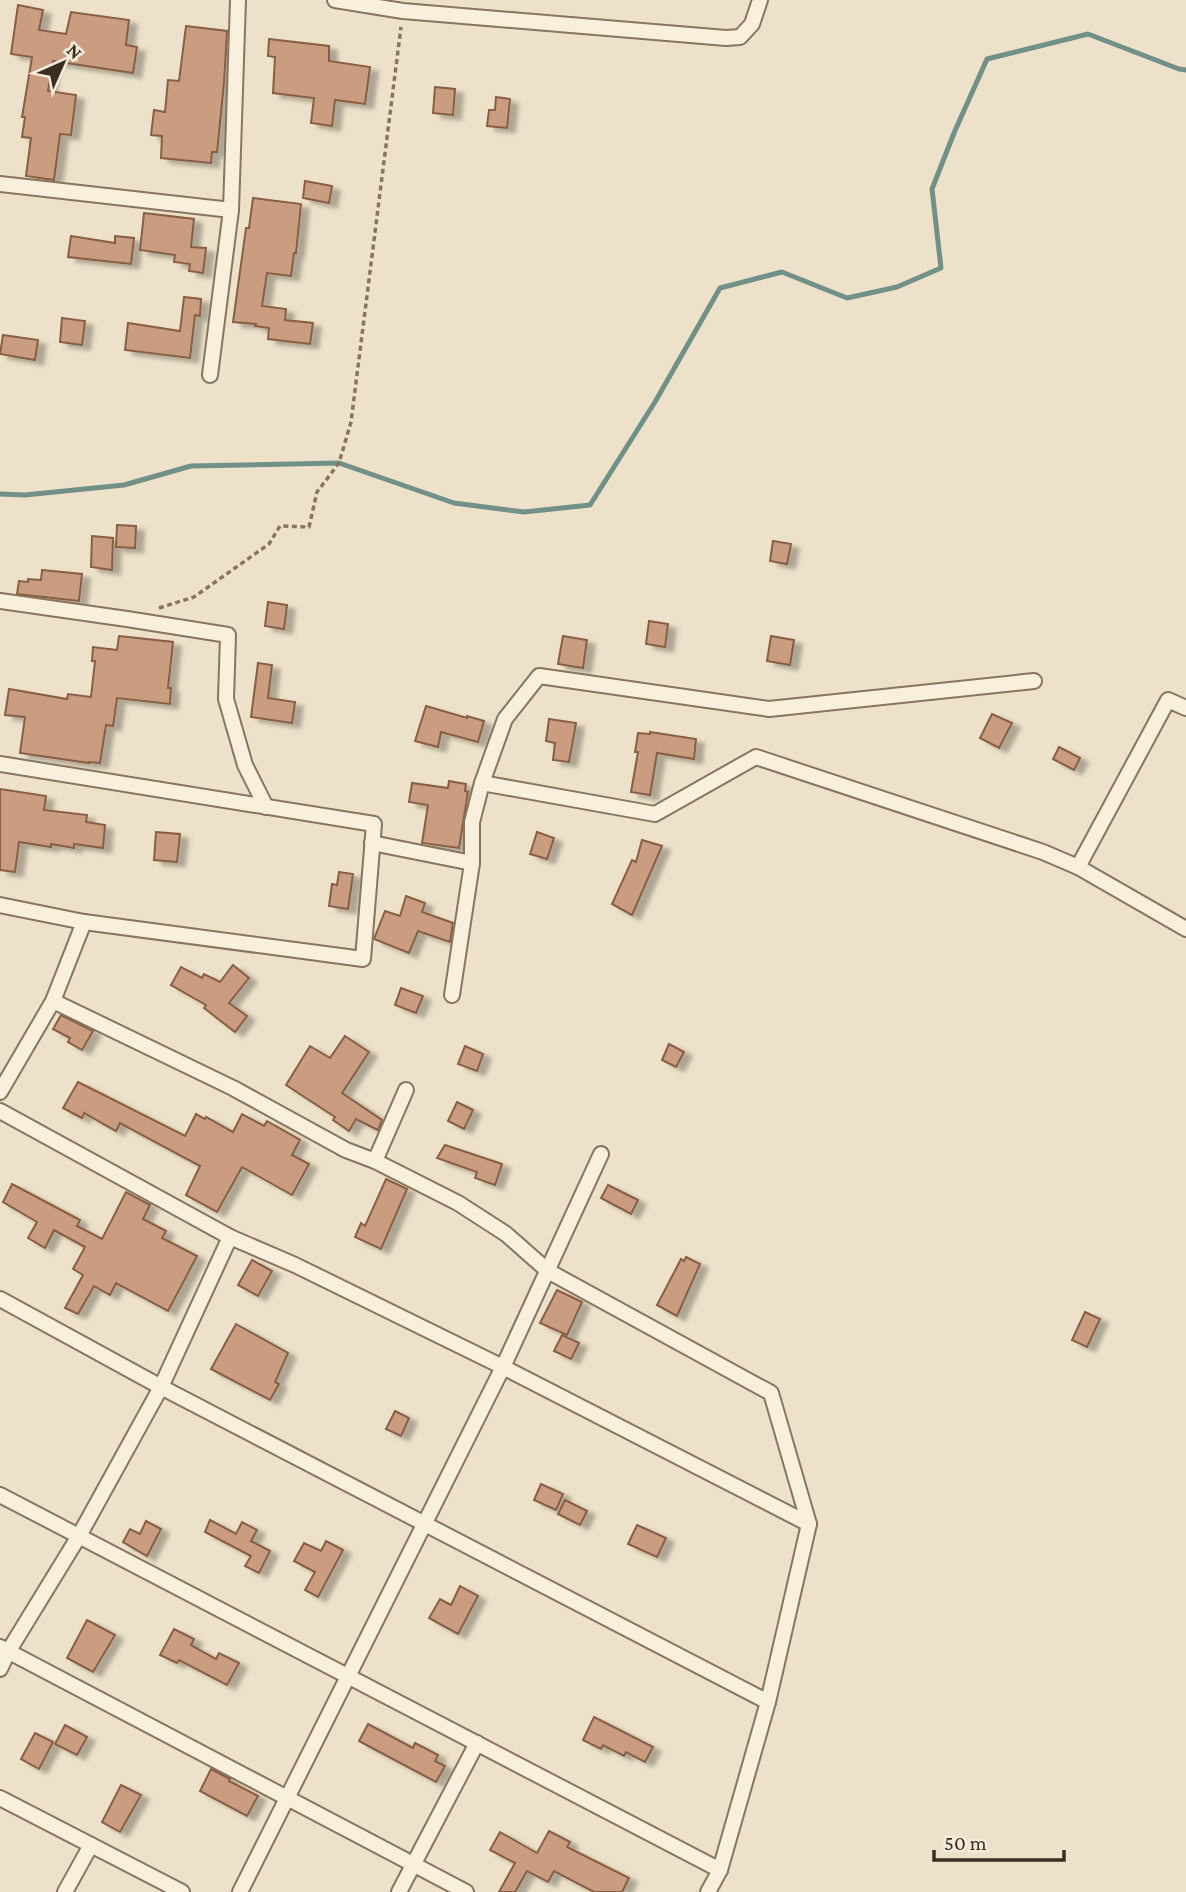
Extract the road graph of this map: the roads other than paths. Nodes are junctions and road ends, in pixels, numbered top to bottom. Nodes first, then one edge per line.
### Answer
1 (238, 0) edge
2 (335, 0) edge
3 (760, 0) edge
4 (363, 2) edge
5 (0, 184) edge
6 (231, 210) junction
7 (210, 375) dead end
8 (0, 601) edge
9 (1034, 681) dead end
10 (1186, 708) edge
11 (0, 764) edge
12 (482, 783) junction
13 (265, 807) junction
14 (372, 843) junction
15 (472, 863) junction
16 (1078, 867) junction
17 (0, 905) edge
18 (83, 922) junction
19 (1186, 929) edge
20 (452, 995) dead end
21 (53, 1001) junction
22 (406, 1090) dead end
23 (0, 1092) edge
24 (0, 1111) edge
25 (601, 1154) dead end
26 (375, 1161) junction
27 (230, 1237) junction
28 (548, 1271) junction
29 (0, 1299) edge
30 (503, 1367) junction
31 (161, 1387) junction
32 (0, 1495) edge
33 (425, 1524) junction
34 (810, 1524) junction
35 (79, 1536) junction
36 (4, 1650) edge
37 (0, 1669) edge
38 (348, 1676) junction
39 (768, 1702) junction
40 (477, 1743) junction
41 (288, 1797) junction
42 (0, 1798) edge
43 (90, 1845) junction
44 (413, 1864) junction
45 (720, 1870) junction
46 (65, 1892) edge
47 (182, 1892) edge
48 (240, 1892) edge
49 (399, 1892) edge
50 (466, 1892) edge
51 (708, 1892) edge

1 - 6 street
2 - 4 street
3 - 4 street
5 - 6 street
6 - 7 street
8 - 13 street
9 - 12 street
10 - 16 street
11 - 13 street
12 - 15 street
12 - 16 street
13 - 14 street
14 - 15 street
14 - 18 street
15 - 20 street
16 - 19 street
17 - 18 street
18 - 21 street
21 - 23 street
21 - 26 street
22 - 26 street
24 - 27 street
25 - 28 street
26 - 28 street
27 - 30 street
27 - 31 street
28 - 30 street
28 - 34 street
29 - 31 street
30 - 33 street
30 - 34 street
31 - 33 street
31 - 35 street
32 - 35 street
33 - 38 street
33 - 39 street
34 - 39 street
35 - 36 street
35 - 38 street
36 - 37 street
36 - 41 street
38 - 40 street
38 - 41 street
39 - 45 street
40 - 44 street
40 - 45 street
41 - 44 street
41 - 48 street
42 - 43 street
43 - 46 street
43 - 47 street
44 - 49 street
44 - 50 street
45 - 51 street

